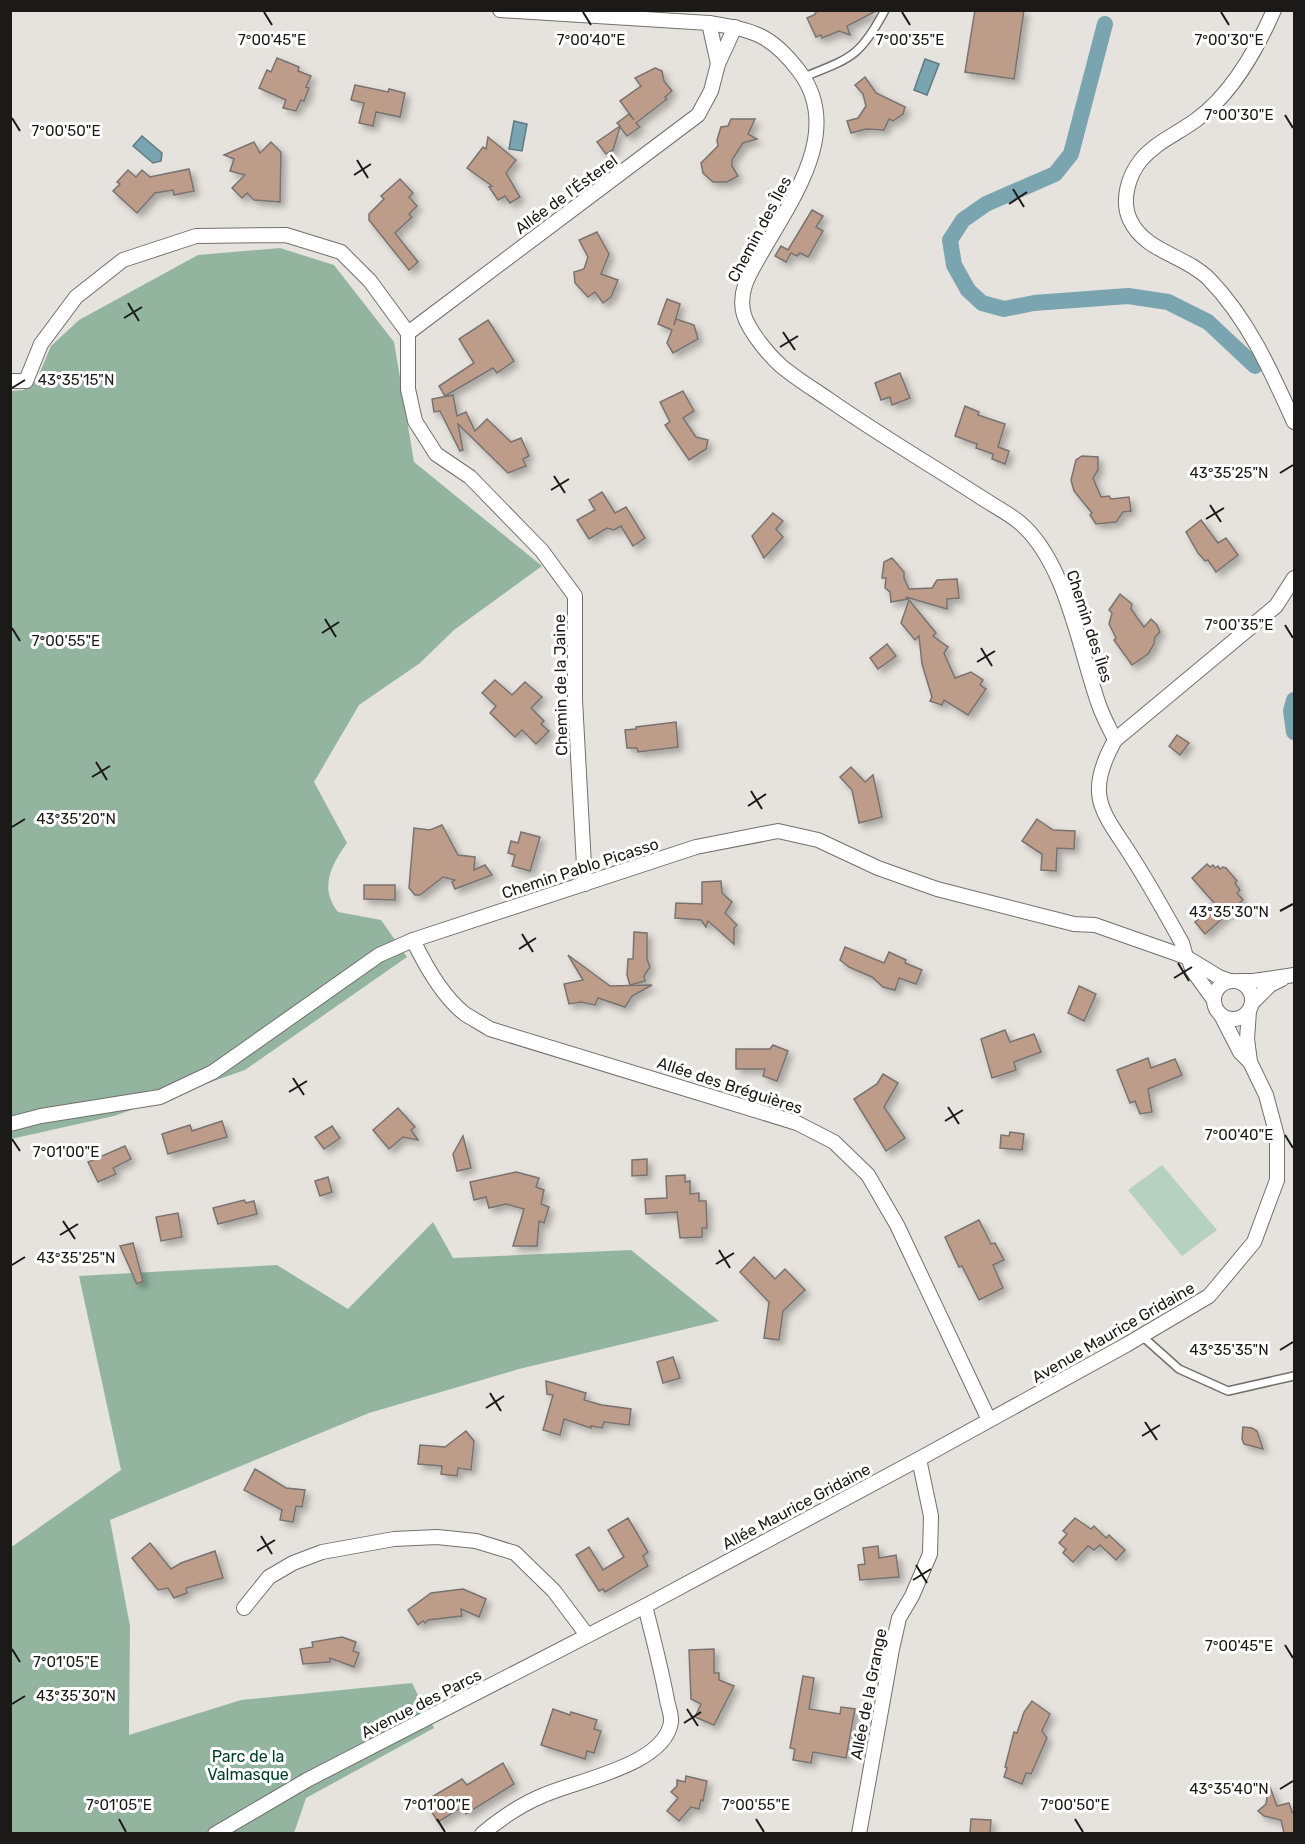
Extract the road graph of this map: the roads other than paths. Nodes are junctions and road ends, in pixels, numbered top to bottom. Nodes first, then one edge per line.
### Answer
1 (500, 10) edge
2 (885, 10) edge
3 (1274, 10) edge
4 (709, 23) junction
5 (735, 27) junction
6 (718, 63) junction
7 (804, 78) junction
8 (408, 333) junction
9 (10, 381) edge
10 (1294, 422) edge
11 (1294, 578) edge
12 (1115, 740) junction
13 (585, 884) junction
14 (412, 940) junction
15 (1186, 953) junction
16 (1289, 976) edge
17 (1234, 981) junction
18 (1214, 1000) junction
19 (1251, 1007) junction
20 (1221, 1015) junction
21 (1250, 1062) junction
22 (10, 1125) edge
23 (1142, 1336) junction
24 (1294, 1376) edge
25 (989, 1420) junction
26 (963, 1434) joint
27 (919, 1459) junction
28 (645, 1606) junction
29 (244, 1608) dead end
30 (587, 1635) junction
31 (215, 1833) edge
32 (482, 1833) edge
33 (859, 1833) edge

1 - 4 street, Chemin des Îles
2 - 7 lane
3 - 10 street
4 - 5 street, Chemin des Îles
4 - 6 street, Allée de l'Ésterel
5 - 6 street, Allée de l'Ésterel
5 - 7 street, Chemin des Îles
6 - 8 street, Allée de l'Ésterel
7 - 12 street, Chemin des Îles
8 - 9 street
8 - 13 street, Chemin de la Jaine
11 - 12 street
12 - 15 street
13 - 14 street, Chemin Pablo Picasso
13 - 15 street, Chemin Pablo Picasso
14 - 22 street, Chemin Pablo Picasso
14 - 25 street, Allée des Bréguières
15 - 17 street, Chemin Pablo Picasso
15 - 18 street
16 - 17 street
16 - 19 street
17 - 18 street
17 - 19 street
18 - 20 street
19 - 20 street
19 - 21 street, Avenue Maurice Gridaine
20 - 21 street, Avenue Maurice Gridaine
21 - 23 street, Avenue Maurice Gridaine
23 - 24 lane
23 - 25 street, Avenue Maurice Gridaine
25 - 26 street, Avenue Maurice Gridaine
26 - 27 street, Allée Maurice Gridaine
27 - 28 street, Allée Maurice Gridaine
27 - 33 street, Allée de la Grange
28 - 30 street, Avenue des Parcs
28 - 32 street
29 - 30 street
30 - 31 street, Avenue des Parcs

